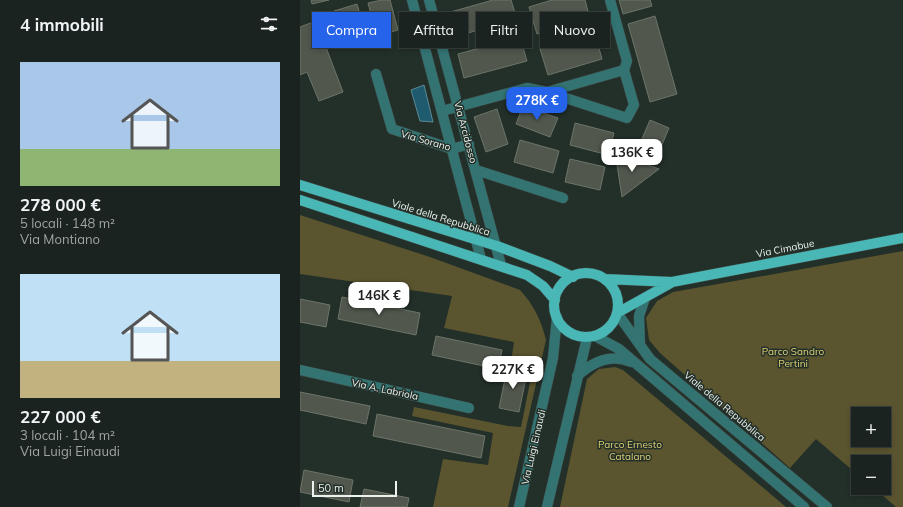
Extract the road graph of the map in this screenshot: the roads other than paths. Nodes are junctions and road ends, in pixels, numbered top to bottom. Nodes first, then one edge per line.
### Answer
1 (412, 0) edge
2 (429, 0) edge
3 (610, 0) edge
4 (624, 70) junction
5 (376, 74) dead end
6 (547, 92) junction
7 (459, 107) junction
8 (442, 111) junction
9 (469, 144) junction
10 (452, 149) junction
11 (476, 170) junction
12 (300, 185) edge
13 (563, 198) dead end
14 (300, 200) edge
15 (903, 238) edge
16 (477, 241) junction
17 (497, 246) junction
18 (481, 259) junction
19 (501, 265) junction
20 (573, 277) junction
21 (605, 279) junction
22 (672, 282) junction
23 (645, 298) junction
24 (555, 300) junction
25 (617, 313) junction
26 (557, 317) junction
27 (591, 337) junction
28 (640, 347) junction
29 (638, 365) junction
30 (300, 370) edge
31 (577, 376) junction
32 (469, 408) dead end
33 (519, 507) edge
34 (547, 507) edge
35 (804, 507) edge
36 (827, 507) edge

1 - 8 street, Via Arcidosso
2 - 7 street, Via Arcidosso
3 - 4 street
4 - 6 street
4 - 6 street
5 - 10 street, Via Sorano
6 - 7 street
7 - 8 street
7 - 9 street, Via Arcidosso
8 - 10 street, Via Arcidosso
9 - 10 street, Via Sorano
9 - 11 street, Via Arcidosso
10 - 16 street, Via Arcidosso
11 - 13 street
11 - 17 street, Via Arcidosso
12 - 16 main road, Viale della Repubblica
14 - 18 main road
15 - 22 main road, Via Cimabue
16 - 17 main road, Viale della Repubblica
16 - 18 street, Via Arcidosso
17 - 19 street, Via Arcidosso
17 - 20 main road, Viale della Repubblica
18 - 19 main road
19 - 24 main road
20 - 21 main road, Viale della Repubblica
20 - 24 main road
21 - 22 main road, Via Cimabue
21 - 25 main road
22 - 23 main road, Via Cimabue
23 - 25 main road, Via Cimabue
23 - 28 street
24 - 26 main road
25 - 27 main road
25 - 28 street, Viale della Repubblica
26 - 27 main road
26 - 33 street, Via Luigi Einaudi
27 - 29 street
27 - 31 street
28 - 36 street, Viale della Repubblica
29 - 31 street
29 - 35 street
30 - 32 street, Via A. Labriola
31 - 34 street

